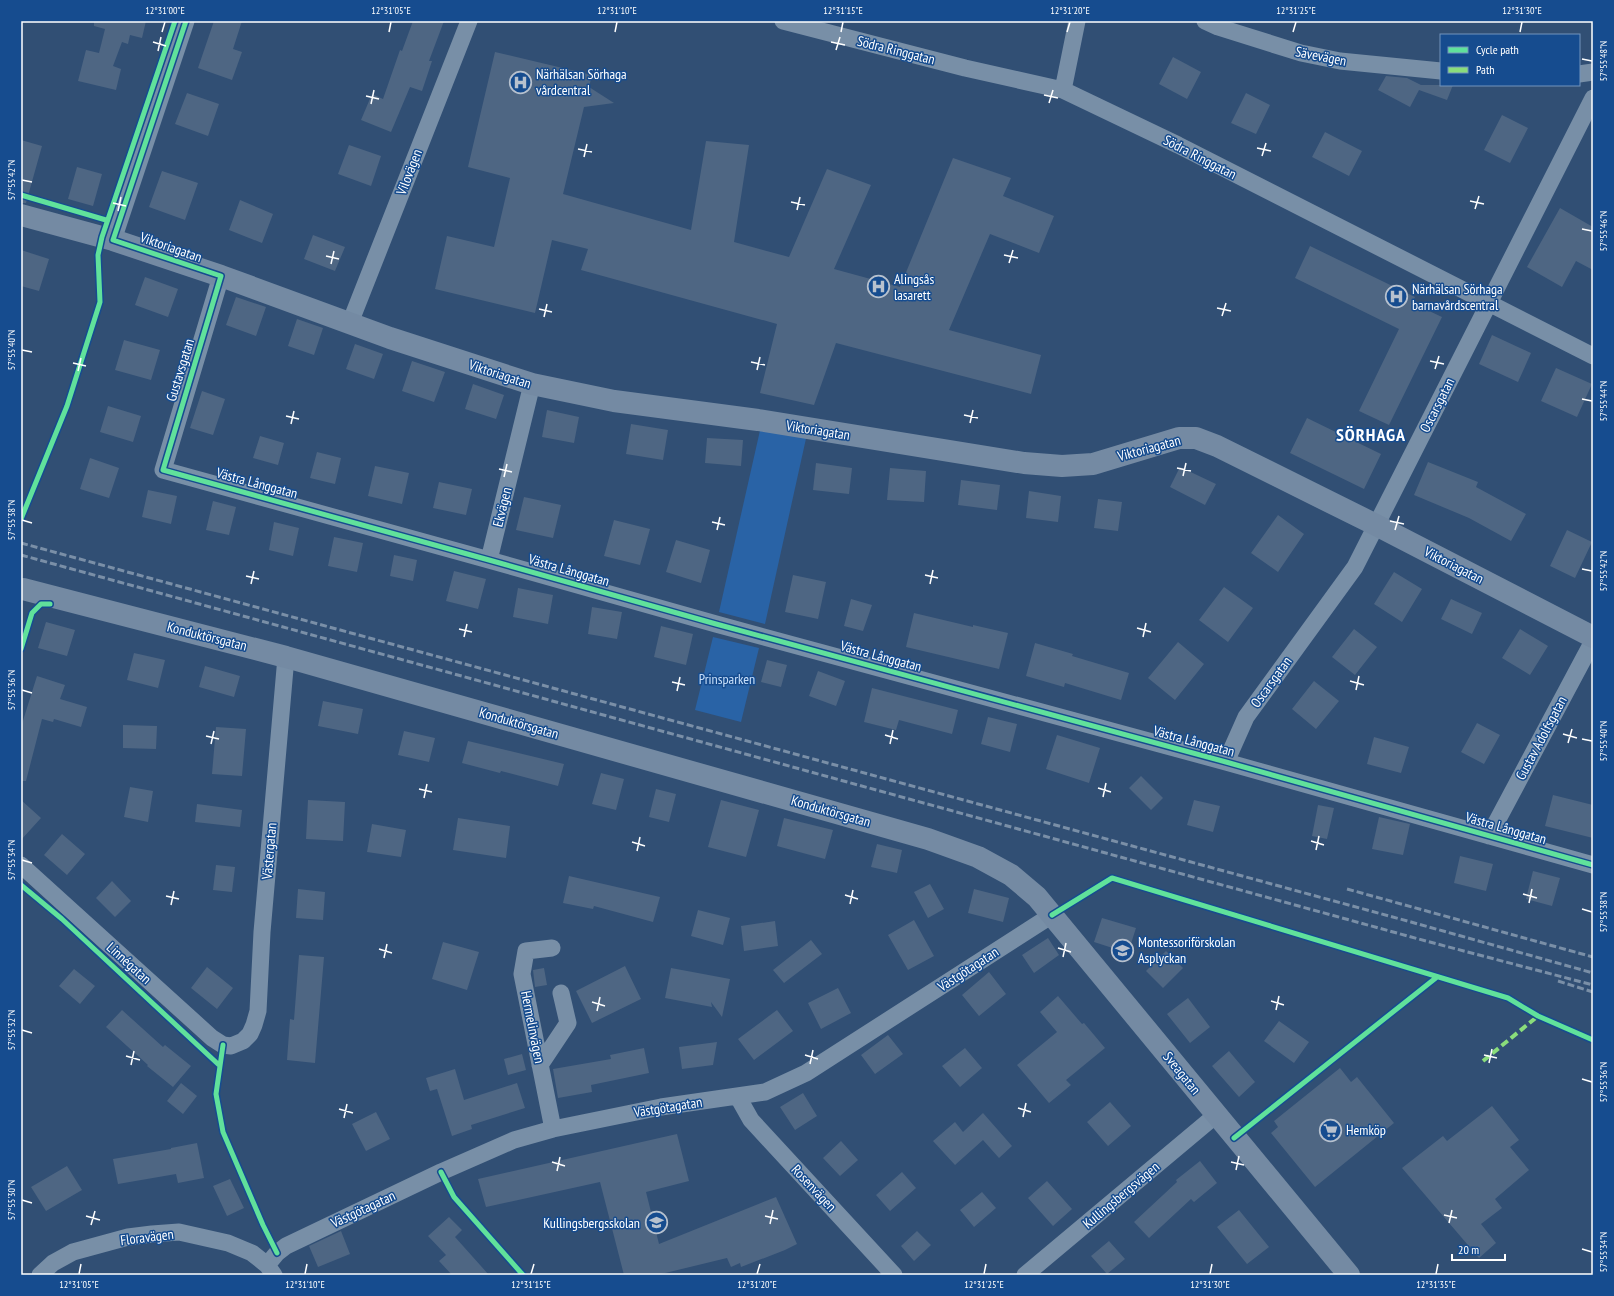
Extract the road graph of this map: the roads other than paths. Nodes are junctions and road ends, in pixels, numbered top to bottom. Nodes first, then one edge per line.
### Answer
1 (186, 21) edge
2 (468, 21) edge
3 (783, 21) edge
4 (1077, 21) edge
5 (1205, 21) edge
6 (1440, 71) edge
7 (1593, 72) edge
8 (1580, 74) edge
9 (1063, 90) junction
10 (1593, 98) edge
11 (21, 215) edge
12 (113, 240) junction
13 (221, 276) junction
14 (1488, 303) junction
15 (350, 323) junction
16 (1593, 356) edge
17 (532, 384) junction
18 (163, 470) joint
19 (1376, 525) junction
20 (489, 560) junction
21 (22, 591) edge
22 (1593, 637) edge
23 (1593, 641) edge
24 (286, 657) junction
25 (1226, 762) junction
26 (1490, 836) junction
27 (1593, 864) edge
28 (21, 865) edge
29 (1011, 875) joint
30 (1052, 915) junction
31 (552, 948) dead end
32 (561, 993) dead end
33 (243, 1041) joint
34 (540, 1065) junction
35 (738, 1097) junction
36 (1216, 1115) junction
37 (553, 1129) junction
38 (271, 1270) edge
39 (40, 1275) edge
40 (894, 1275) edge
41 (1025, 1275) edge
42 (1349, 1275) edge

1 - 12 street
2 - 15 street, Vilovägen
3 - 9 street, Södra Ringgatan
4 - 9 street
5 - 6 street, Sävevägen
7 - 8 street
9 - 14 street, Södra Ringgatan
10 - 14 street, Oscarsgatan
11 - 12 street, Viktoriagatan
12 - 13 street, Viktoriagatan
13 - 15 street, Viktoriagatan
13 - 18 street, Gustavsgatan
14 - 16 street, Södra Ringgatan
14 - 19 street, Oscarsgatan
15 - 17 street, Viktoriagatan
17 - 19 street, Viktoriagatan
17 - 20 street, Ekvägen
18 - 20 street, Västra Långgatan
19 - 22 street, Viktoriagatan
19 - 25 street, Oscarsgatan
20 - 25 street, Västra Långgatan
21 - 24 street, Konduktörsgatan
23 - 26 street, Gustav Adolfsgatan
24 - 29 street, Konduktörsgatan
24 - 33 street, Västergatan
25 - 26 street, Västra Långgatan
26 - 27 street, Västra Långgatan
28 - 33 street, Linnégatan
29 - 30 street, Sveagatan
30 - 35 street, Västgötagatan
30 - 36 street, Sveagatan
31 - 34 street, Hermelinvägen
32 - 34 street
34 - 37 street, Hermelinvägen
35 - 37 street, Västgötagatan
35 - 40 street, Rosenvägen
36 - 41 street, Kullingsbergsvägen
36 - 42 street, Sveagatan
37 - 38 street, Västgötagatan
38 - 39 street, Floravägen

